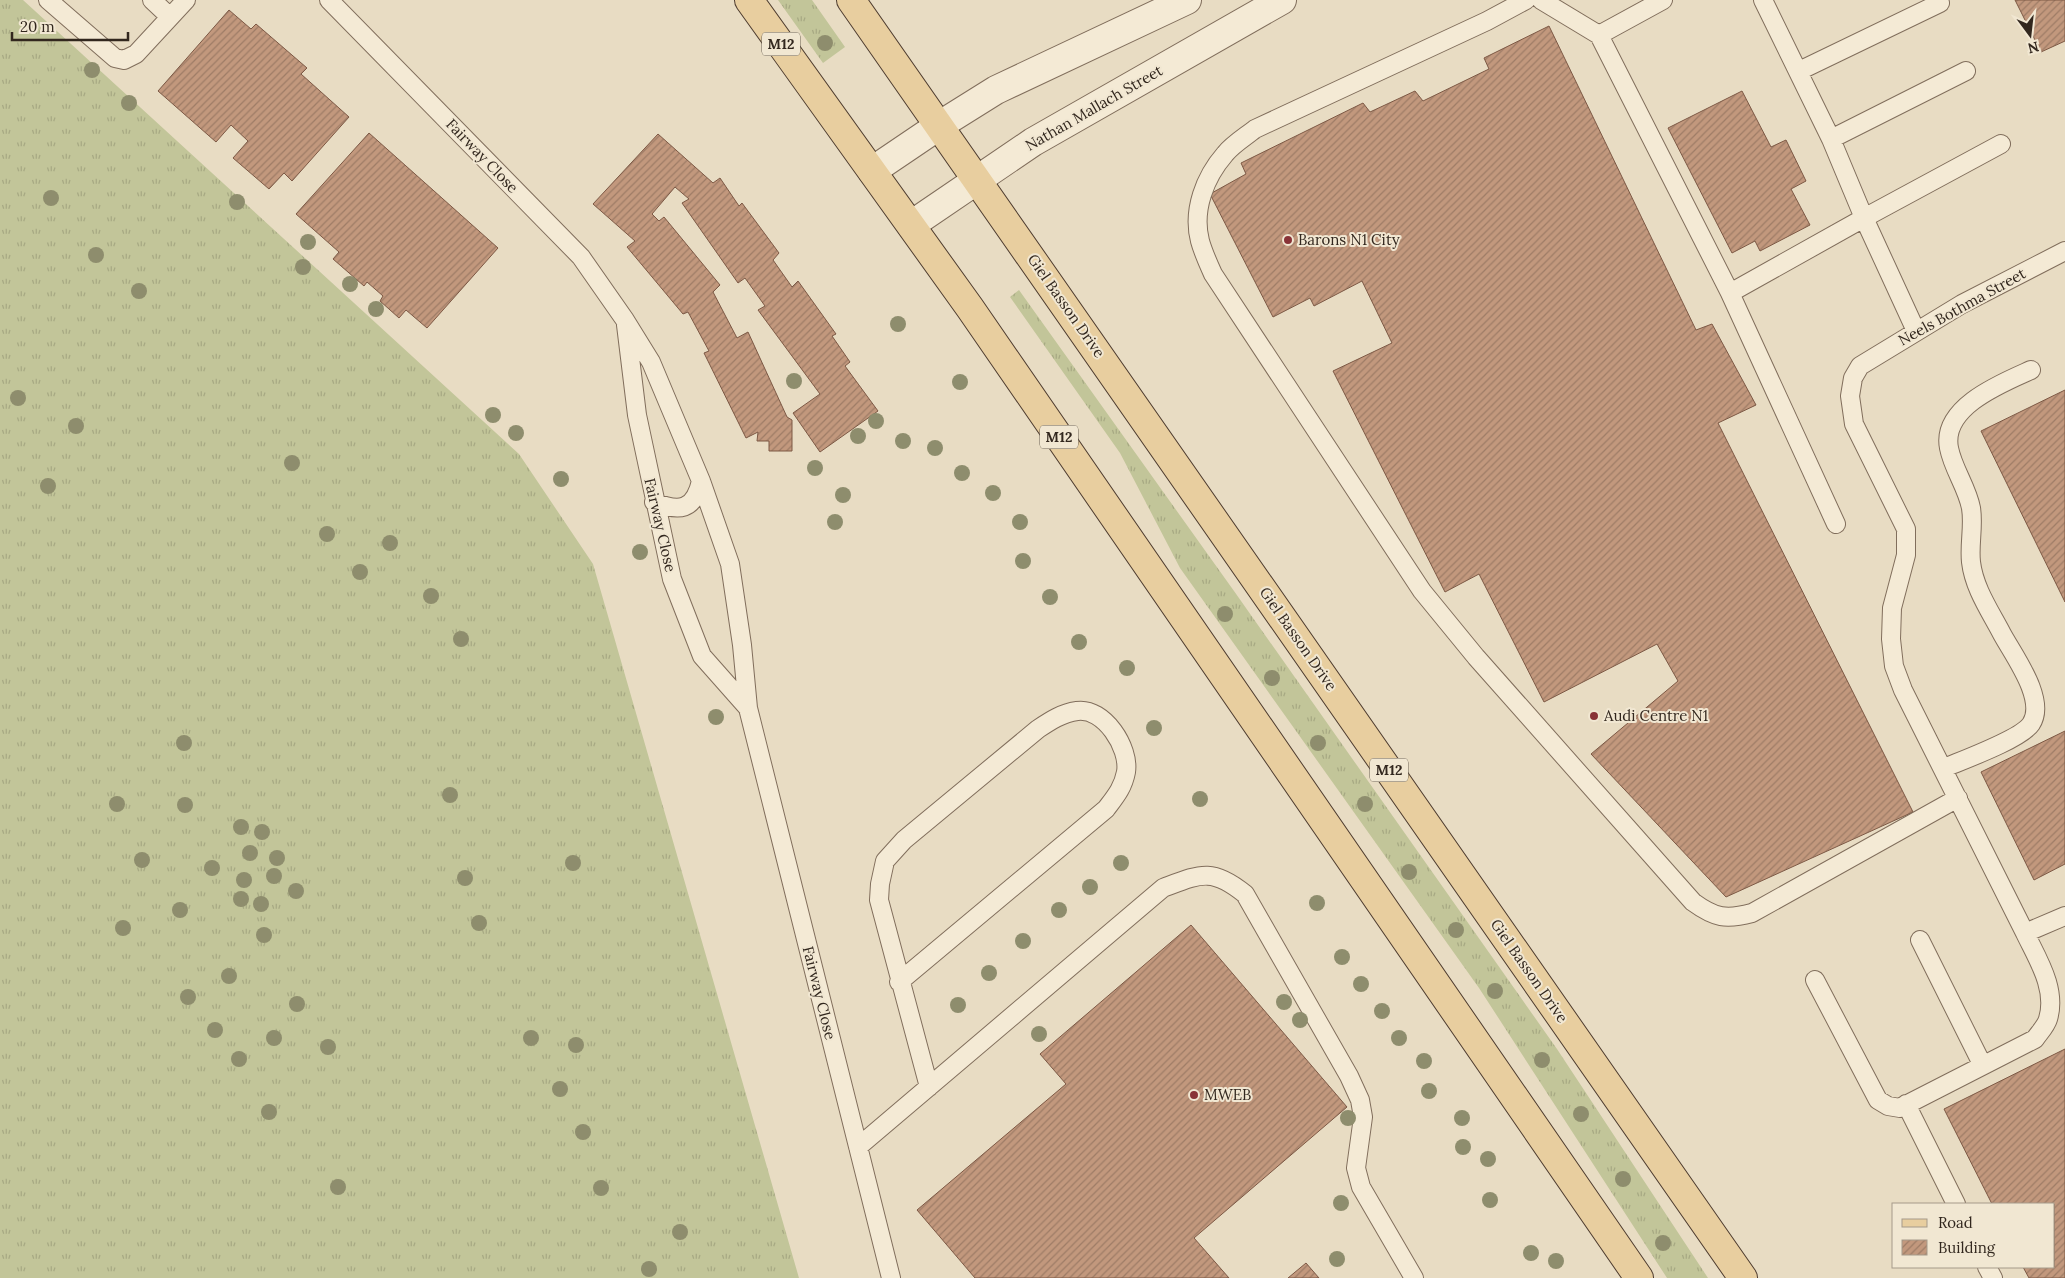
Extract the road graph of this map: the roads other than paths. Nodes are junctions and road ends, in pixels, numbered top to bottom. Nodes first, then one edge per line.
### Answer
1 (48, 0) edge
2 (152, 0) edge
3 (186, 0) edge
4 (330, 0) edge
5 (749, 0) edge
6 (851, 0) edge
7 (1187, 0) edge
8 (1282, 0) edge
9 (1526, 0) edge
10 (1542, 0) edge
11 (1663, 0) edge
12 (1763, 0) edge
13 (1940, 3) dead end
14 (170, 17) junction
15 (1599, 35) junction
16 (1799, 71) junction
17 (1966, 71) dead end
18 (940, 125) junction
19 (1831, 140) junction
20 (2001, 144) dead end
21 (872, 171) junction
22 (978, 179) junction
23 (1864, 218) junction
24 (911, 225) junction
25 (2065, 251) edge
26 (1730, 293) junction
27 (625, 320) junction
28 (1916, 331) junction
29 (2030, 370) dead end
30 (701, 481) junction
31 (654, 502) junction
32 (1836, 524) dead end
33 (748, 708) junction
34 (1944, 768) junction
35 (1958, 798) junction
36 (2065, 916) edge
37 (2025, 933) junction
38 (1920, 940) dead end
39 (1815, 980) dead end
40 (899, 982) junction
41 (1982, 1064) junction
42 (929, 1087) junction
43 (1906, 1104) junction
44 (858, 1147) junction
45 (1956, 1203) edge
46 (891, 1278) edge
47 (1414, 1278) edge
48 (1639, 1278) edge
49 (1743, 1278) edge

1 - 14 lane
2 - 14 lane
3 - 14 lane
4 - 27 lane, Fairway Close
5 - 21 main road, M12
6 - 18 main road, Giel Basson Drive / M12
7 - 18 street
8 - 22 street, Nathan Mallach Street
9 - 35 lane
10 - 15 lane
11 - 15 lane
12 - 16 lane
13 - 16 lane
15 - 26 lane
16 - 19 lane
17 - 19 lane
18 - 21 street
18 - 22 main road, Giel Basson Drive / M12
19 - 23 lane
20 - 23 lane
21 - 24 main road, M12
22 - 24 street, Nathan Mallach Street
22 - 49 main road, Giel Basson Drive / M12
23 - 26 lane
23 - 28 lane
24 - 48 main road, M12
25 - 28 lane, Neels Bothma Street
26 - 32 lane
27 - 30 lane, Fairway Close
27 - 31 lane, Fairway Close
28 - 34 lane, Neels Bothma Street
29 - 34 lane
30 - 31 lane
30 - 33 lane, Fairway Close
31 - 33 lane, Fairway Close
33 - 44 lane, Fairway Close
34 - 35 lane
35 - 37 lane
36 - 37 lane
37 - 41 lane
38 - 41 lane
39 - 43 lane
40 - 40 lane
40 - 42 lane
41 - 43 lane
42 - 44 lane
42 - 47 lane
43 - 45 lane
44 - 46 lane, Fairway Close

